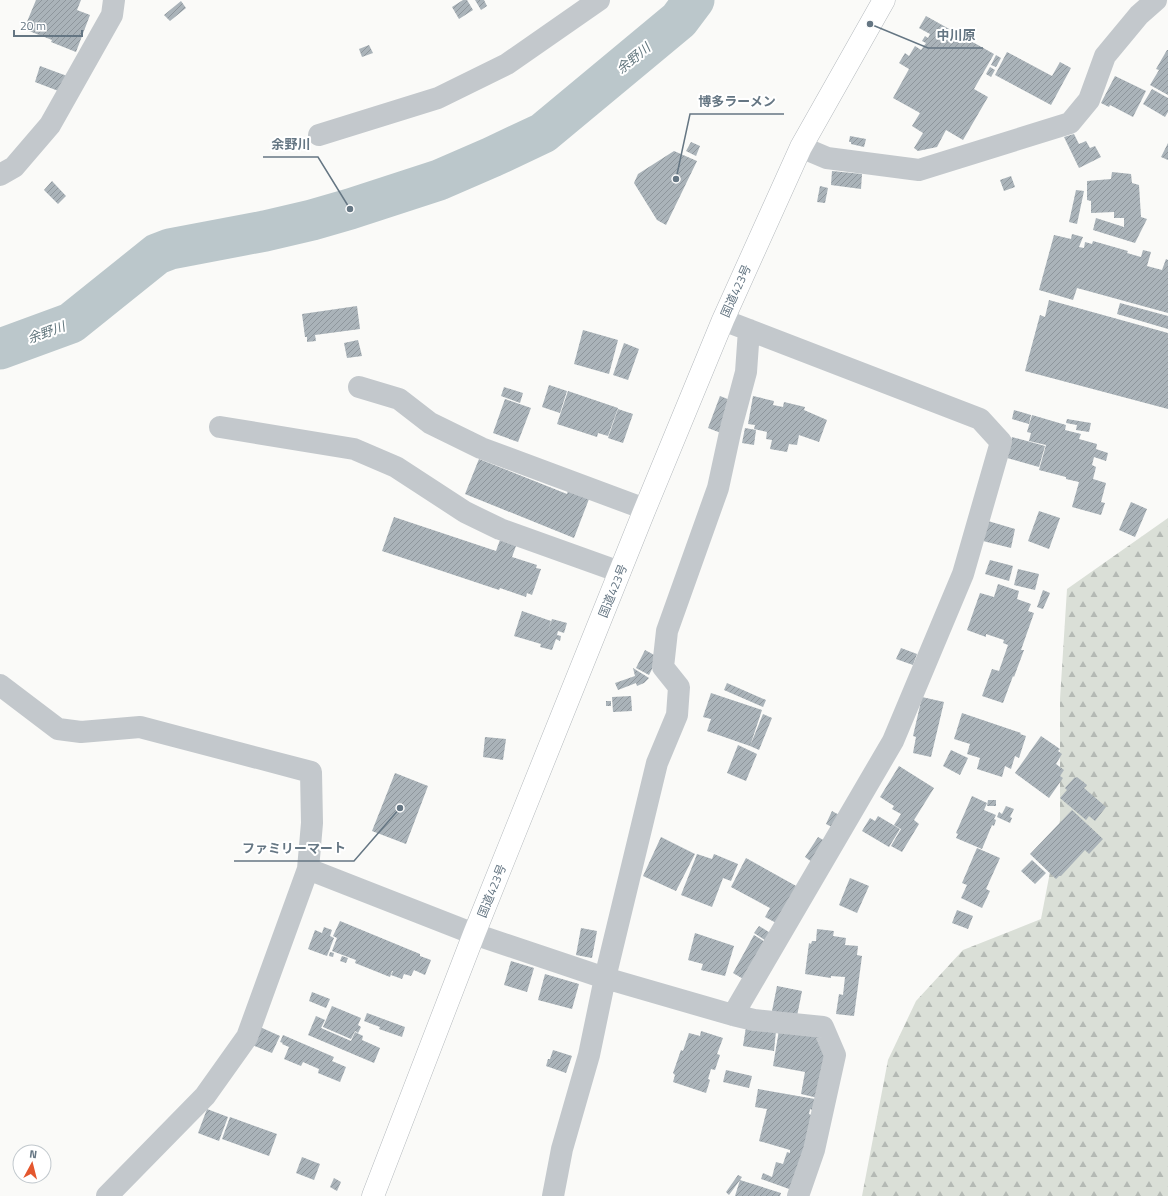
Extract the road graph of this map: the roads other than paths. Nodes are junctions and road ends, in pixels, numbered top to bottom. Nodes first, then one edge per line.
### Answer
1 (114, 0) edge
2 (599, 0) edge
3 (884, 0) edge
4 (1156, 0) edge
5 (319, 135) dead end
6 (801, 147) junction
7 (0, 175) edge
8 (723, 320) junction
9 (749, 330) junction
10 (358, 387) dead end
11 (220, 427) dead end
12 (645, 509) junction
13 (620, 572) junction
14 (0, 685) edge
15 (308, 869) junction
16 (474, 934) junction
17 (606, 978) junction
18 (734, 1016) junction
19 (107, 1196) edge
20 (373, 1196) edge
21 (553, 1196) edge
22 (798, 1196) edge

1 - 7 street
2 - 5 street
3 - 6 highway, 国道423号
4 - 6 street
6 - 8 highway, 国道423号
8 - 9 street
8 - 12 highway, 国道423号
9 - 17 street
9 - 18 street
10 - 12 street
11 - 13 street
12 - 13 highway, 国道423号
13 - 16 highway, 国道423号
14 - 15 street
15 - 16 street
15 - 19 street
16 - 17 street
16 - 20 highway, 国道423号
17 - 18 street
17 - 21 street
18 - 22 street

